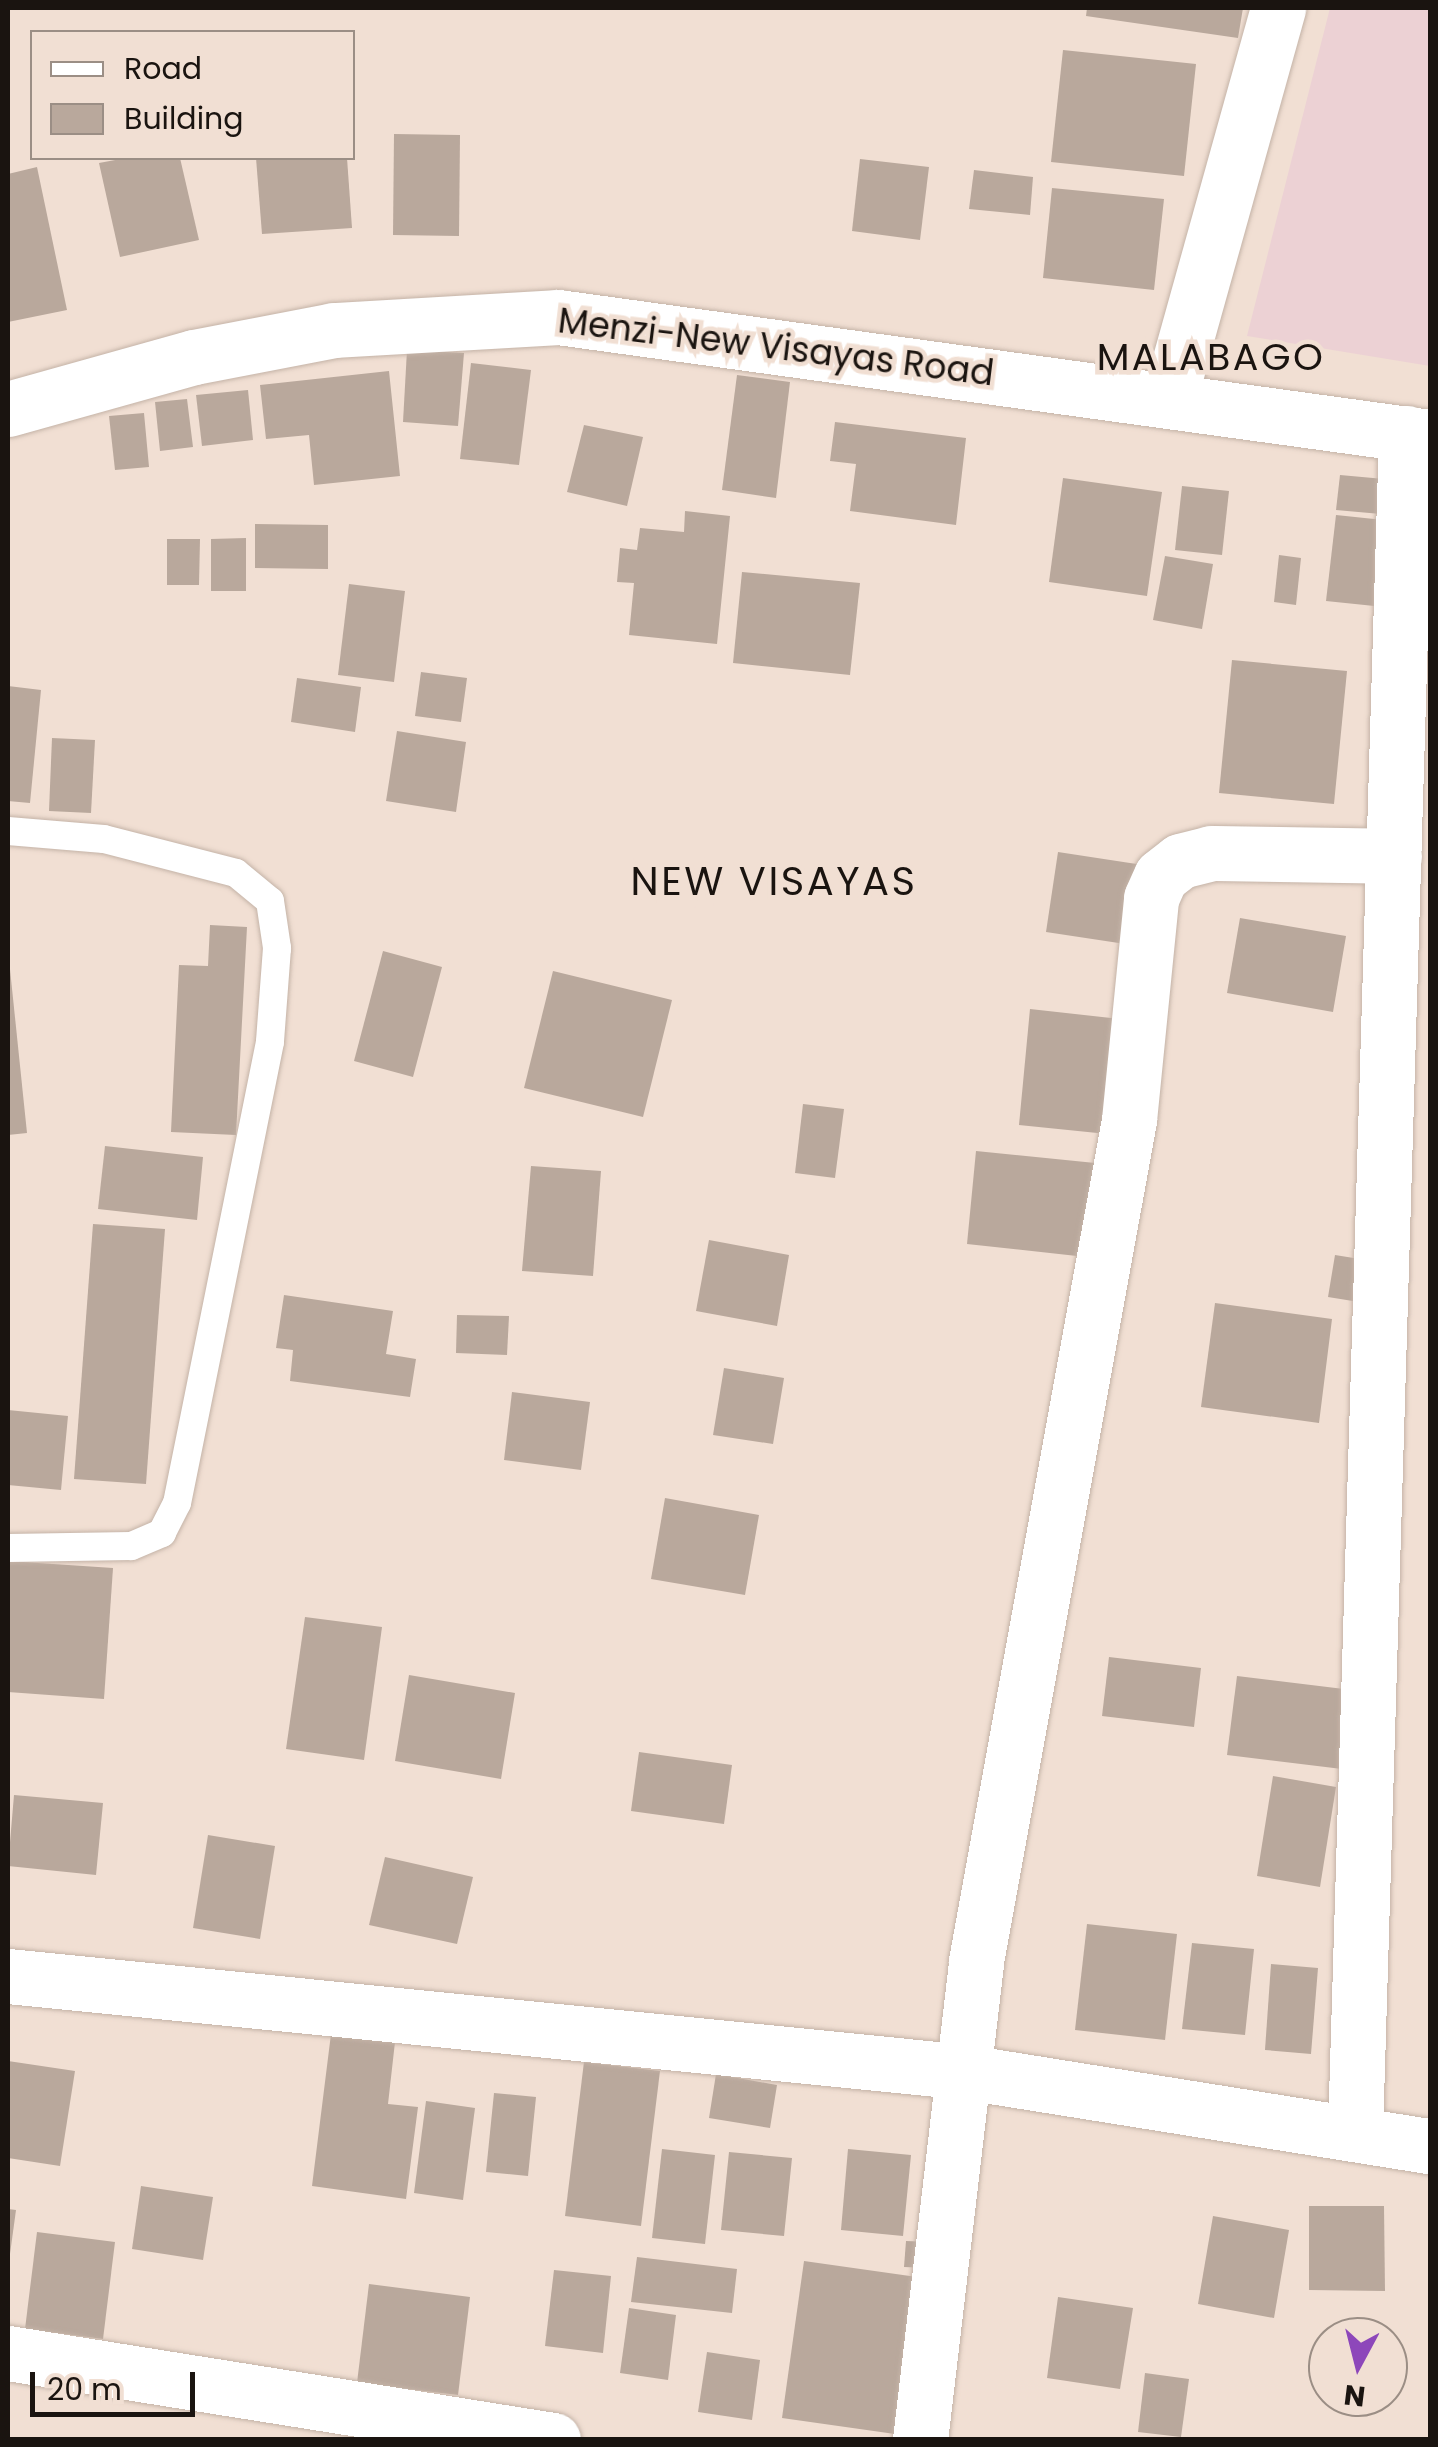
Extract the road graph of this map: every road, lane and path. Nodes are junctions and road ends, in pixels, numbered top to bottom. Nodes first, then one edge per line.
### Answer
1 (1278, 8) edge
2 (1169, 399) junction
3 (8, 409) edge
4 (1418, 435) edge
5 (8, 831) edge
6 (1394, 856) junction
7 (8, 1548) edge
8 (8, 1976) edge
9 (966, 2072) junction
10 (1356, 2132) junction
11 (1430, 2146) edge
12 (8, 2354) edge
13 (553, 2440) edge
14 (920, 2440) edge

1 - 2 street
2 - 3 street, Menzi-New Visayas Road
2 - 4 street, Menzi-New Visayas Road
4 - 6 street
5 - 7 lane
6 - 9 street
6 - 10 street
8 - 9 street
9 - 10 street
9 - 14 street
10 - 11 street
12 - 13 street

